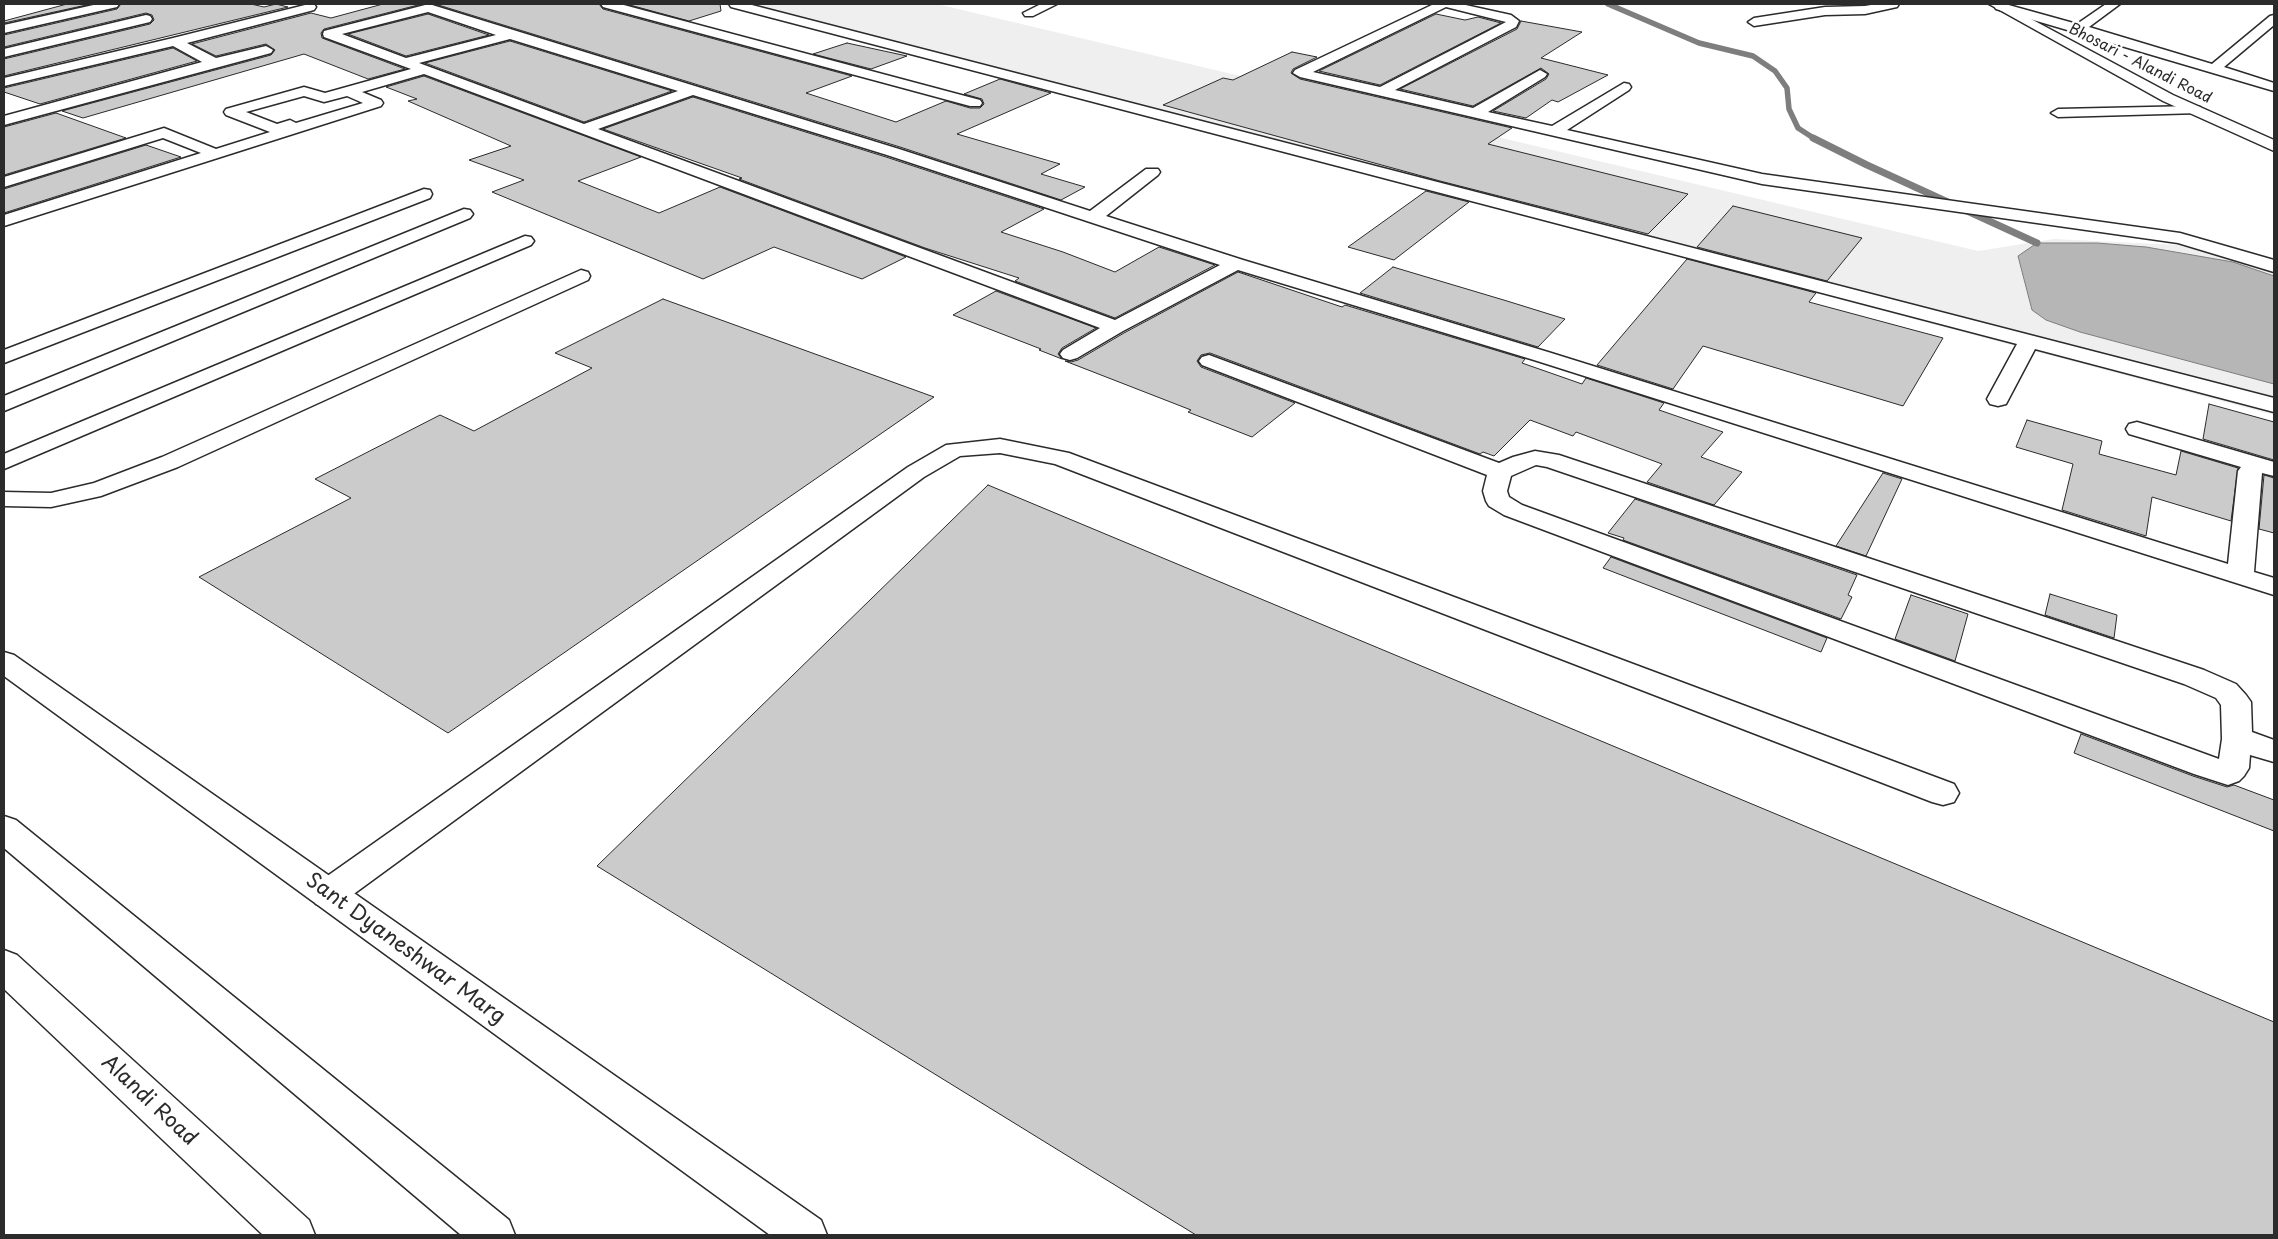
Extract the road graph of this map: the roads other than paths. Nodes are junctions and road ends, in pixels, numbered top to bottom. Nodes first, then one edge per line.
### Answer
1 (113, 4) edge
2 (607, 4) edge
3 (735, 4) edge
4 (1051, 4) edge
5 (1445, 4) edge
6 (1893, 4) edge
7 (2114, 4) edge
8 (1998, 5) edge
9 (422, 6) edge
10 (1412, 7) dead end
11 (310, 8) dead end
12 (1428, 10) junction
13 (1029, 13) dead end
14 (2274, 18) edge
15 (146, 19) dead end
16 (1754, 22) dead end
17 (2079, 28) junction
18 (4, 29) edge
19 (510, 35) junction
20 (175, 42) junction
21 (8, 50) edge
22 (266, 50) dead end
23 (404, 63) junction
24 (212, 64) junction
25 (70, 66) junction
26 (2215, 68) junction
27 (424, 70) junction
28 (86, 74) dead end
29 (1540, 74) dead end
30 (4, 82) edge
31 (103, 82) dead end
32 (1624, 87) dead end
33 (2274, 87) edge
34 (120, 89) junction
35 (694, 90) junction
36 (1382, 91) junction
37 (348, 92) junction
38 (324, 98) junction
39 (976, 103) dead end
40 (2195, 110) junction
41 (2058, 112) dead end
42 (1476, 113) junction
43 (4, 121) edge
44 (584, 129) junction
45 (1555, 131) junction
46 (2274, 146) edge
47 (216, 154) junction
48 (1152, 172) dead end
49 (4, 182) edge
50 (424, 194) dead end
51 (464, 214) dead end
52 (1093, 217) junction
53 (4, 221) edge
54 (525, 241) dead end
55 (1236, 264) junction
56 (2274, 266) edge
57 (581, 276) dead end
58 (1116, 327) junction
59 (2029, 341) junction
60 (1070, 354) dead end
61 (4, 357) edge
62 (1209, 361) dead end
63 (1998, 399) dead end
64 (4, 404) edge
65 (2274, 405) edge
66 (2136, 429) dead end
67 (4, 462) edge
68 (2274, 469) edge
69 (2250, 471) dead end
70 (1500, 472) junction
71 (4, 499) edge
72 (2240, 576) junction
73 (2274, 587) edge
74 (4, 662) edge
75 (2237, 739) junction
76 (2274, 751) edge
77 (1943, 793) dead end
78 (4, 829) edge
79 (328, 894) junction
80 (4, 966) edge
81 (294, 1235) edge
82 (494, 1235) edge
83 (806, 1235) edge

1 - 18 street
2 - 39 street
3 - 59 street
4 - 13 street
5 - 12 street
5 - 36 street
6 - 16 street
7 - 17 street
8 - 17 street
8 - 40 street, Bhosari - Alandi Road
9 - 19 street
9 - 23 street
10 - 12 street
11 - 20 street
12 - 36 street
14 - 26 street
15 - 21 street
17 - 26 street
19 - 23 street
19 - 35 street
20 - 24 street
20 - 25 street
22 - 24 street
23 - 27 street
24 - 34 street
25 - 28 street
25 - 30 street
26 - 33 street
27 - 37 street
27 - 44 street
29 - 42 street
31 - 34 street
32 - 45 street
34 - 43 street
35 - 44 street
35 - 52 street
36 - 42 street
37 - 38 street
37 - 47 street
38 - 38 street
40 - 41 street
40 - 46 street, Bhosari - Alandi Road
42 - 45 street
44 - 58 street
45 - 56 street
47 - 49 street
47 - 53 street
48 - 52 street
50 - 61 street
51 - 64 street
52 - 55 street
54 - 67 street
55 - 58 street
55 - 72 street
57 - 71 street
58 - 60 street
59 - 63 street
59 - 65 street
62 - 70 street
66 - 68 street
69 - 72 street
70 - 75 street
70 - 75 street
72 - 73 street
74 - 79 street, Sant Dyaneshwar Marg
75 - 76 street
77 - 79 street
78 - 82 street
79 - 83 street, Sant Dyaneshwar Marg
80 - 81 street, Alandi Road

